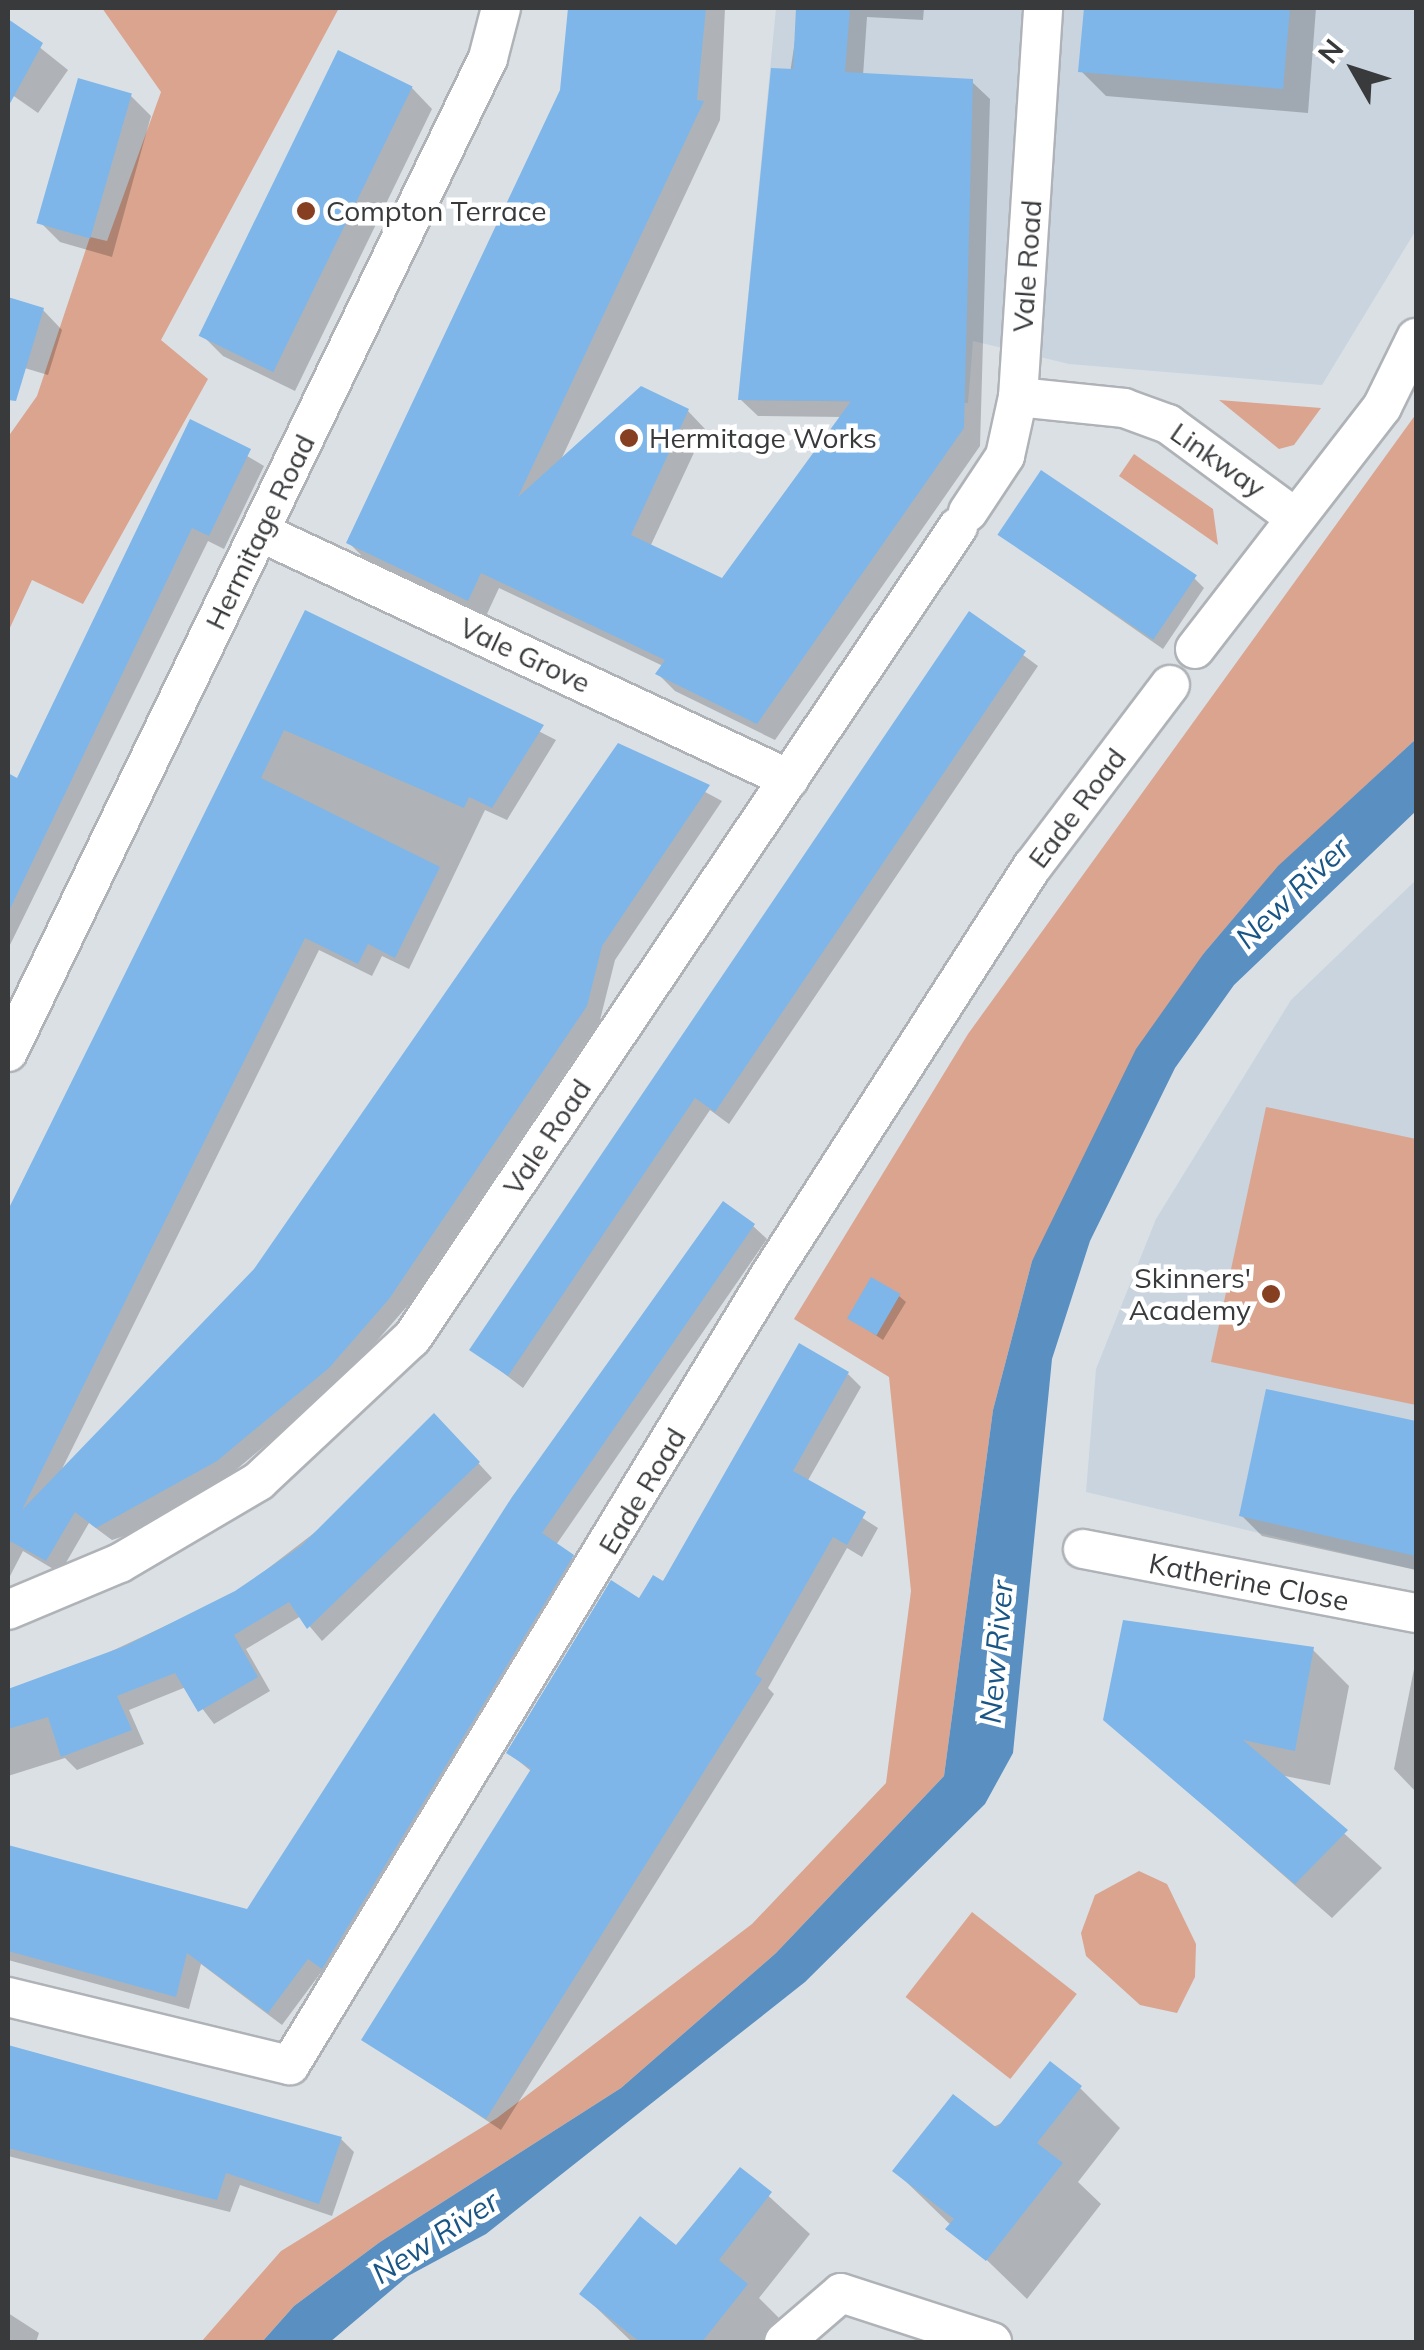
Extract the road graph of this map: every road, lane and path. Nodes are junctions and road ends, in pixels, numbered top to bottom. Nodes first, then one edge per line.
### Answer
1 (501, 8) edge
2 (1043, 8) edge
3 (1416, 338) edge
4 (1018, 397) junction
5 (1294, 517) junction
6 (260, 532) junction
7 (1195, 649) dead end
8 (1170, 685) dead end
9 (789, 779) junction
10 (8, 1052) edge
11 (1082, 1550) dead end
12 (8, 1610) edge
13 (1416, 1612) edge
14 (8, 1997) edge
15 (784, 2342) edge
16 (992, 2342) edge

1 - 6 street, Hermitage Road
2 - 4 street, Vale Road
3 - 5 street
4 - 5 street, Linkway
4 - 9 street, Vale Road
5 - 7 street
6 - 9 street, Vale Grove
6 - 10 street, Hermitage Road
8 - 14 street, Eade Road
9 - 12 street, Vale Road
11 - 13 street, Katherine Close
15 - 16 street

